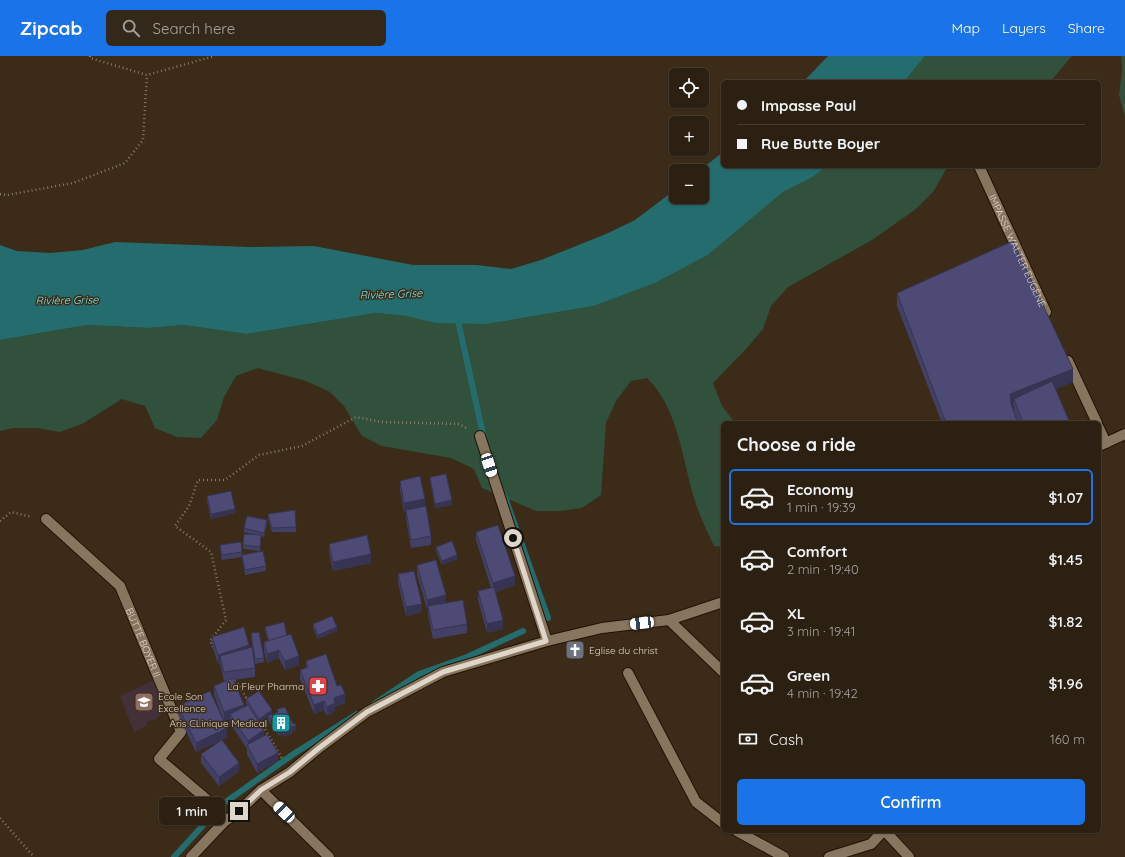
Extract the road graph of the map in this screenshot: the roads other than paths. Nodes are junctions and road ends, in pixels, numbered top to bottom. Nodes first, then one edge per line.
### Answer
1 (980, 168) edge
2 (1051, 323) edge
3 (1064, 352) edge
4 (1095, 421) edge
5 (1125, 434) edge
6 (480, 436) road end
7 (1102, 445) edge
8 (46, 519) road end
9 (721, 603) edge
10 (669, 620) junction
11 (546, 641) junction
12 (721, 670) edge
13 (628, 673) dead end
14 (261, 790) junction
15 (217, 808) dead end
16 (721, 823) edge
17 (741, 833) edge
18 (882, 833) edge
19 (886, 833) edge
20 (191, 857) edge
21 (329, 857) edge
22 (784, 857) edge
23 (829, 857) edge
24 (909, 857) edge

1 - 2 street, IMPASSE WALTER EUGÈNE
3 - 4 street
5 - 7 street
6 - 11 street
8 - 15 street, BUTTE BOYER II
9 - 10 street
10 - 11 street
10 - 12 street
11 - 14 street
13 - 16 street
14 - 20 street
14 - 21 street
17 - 22 street
18 - 23 street
19 - 24 street

